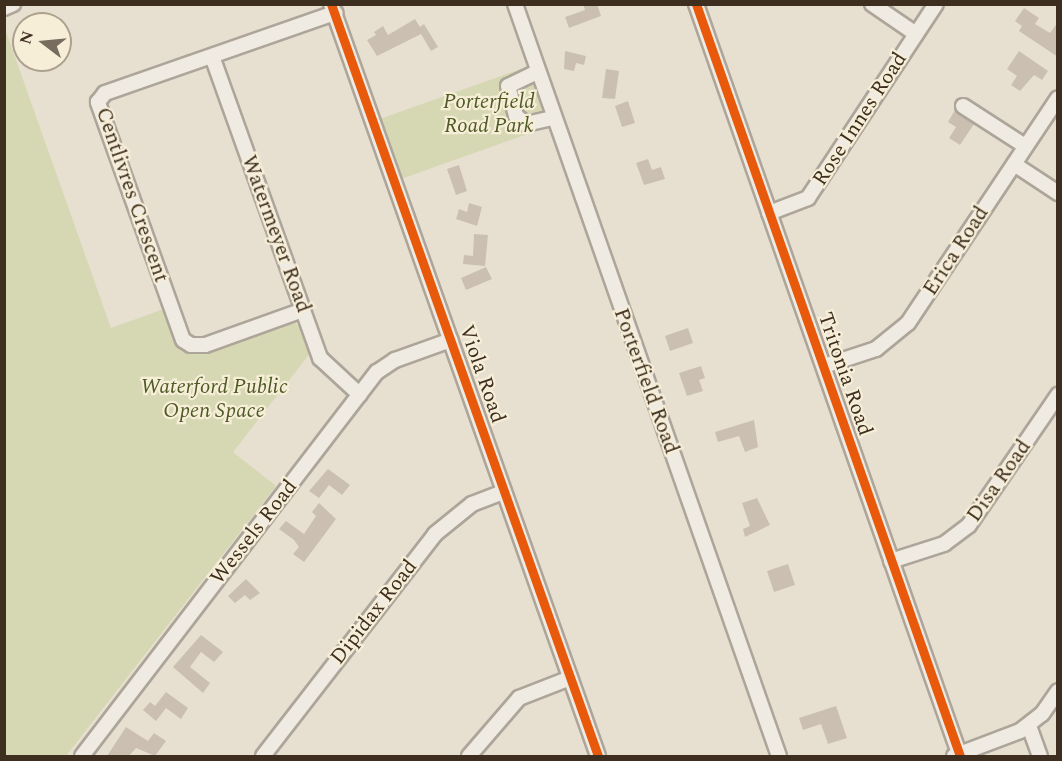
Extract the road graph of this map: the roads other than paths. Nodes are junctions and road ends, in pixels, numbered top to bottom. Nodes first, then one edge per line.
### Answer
1 (13, 4) edge
2 (503, 4) edge
3 (696, 4) edge
4 (872, 4) edge
5 (936, 4) edge
6 (515, 5) edge
7 (4, 8) edge
8 (333, 9) edge
9 (916, 34) junction
10 (213, 59) junction
11 (537, 72) junction
12 (1058, 98) edge
13 (963, 106) dead end
14 (553, 118) junction
15 (1025, 146) junction
16 (1014, 164) junction
17 (1058, 193) edge
18 (769, 213) junction
19 (303, 310) junction
20 (451, 340) junction
21 (824, 366) junction
22 (360, 395) junction
23 (1058, 395) edge
24 (504, 492) junction
25 (891, 561) junction
26 (570, 678) junction
27 (1058, 691) edge
28 (1029, 726) junction
29 (82, 756) edge
30 (263, 756) edge
31 (469, 756) edge
32 (598, 756) edge
33 (778, 756) edge
34 (958, 756) edge
35 (1040, 756) edge

1 - 7 street
2 - 6 street
3 - 18 street, Tritonia Road
4 - 9 street
5 - 9 street, Rose Innes Road
6 - 11 street, Porterfield Road
8 - 10 street, Centlivres Crescent
8 - 20 street, Viola Road
9 - 18 street, Rose Innes Road
10 - 19 street, Watermeyer Road
10 - 19 street, Centlivres Crescent
11 - 14 street, Porterfield Road
11 - 14 street
12 - 15 street, Erica Road
13 - 15 street
14 - 33 street, Porterfield Road
15 - 16 street, Erica Road
16 - 17 street
16 - 21 street, Erica Road
18 - 21 street, Tritonia Road
19 - 22 street, Watermeyer Road
20 - 22 street, Wessels Road
20 - 24 street, Viola Road
21 - 25 street, Tritonia Road
22 - 29 street, Wessels Road
23 - 25 street, Disa Road
24 - 26 street, Viola Road
24 - 30 street, Dipidax Road
25 - 34 street, Tritonia Road
26 - 31 street
26 - 32 street, Viola Road
27 - 28 street
28 - 34 street
28 - 35 street

